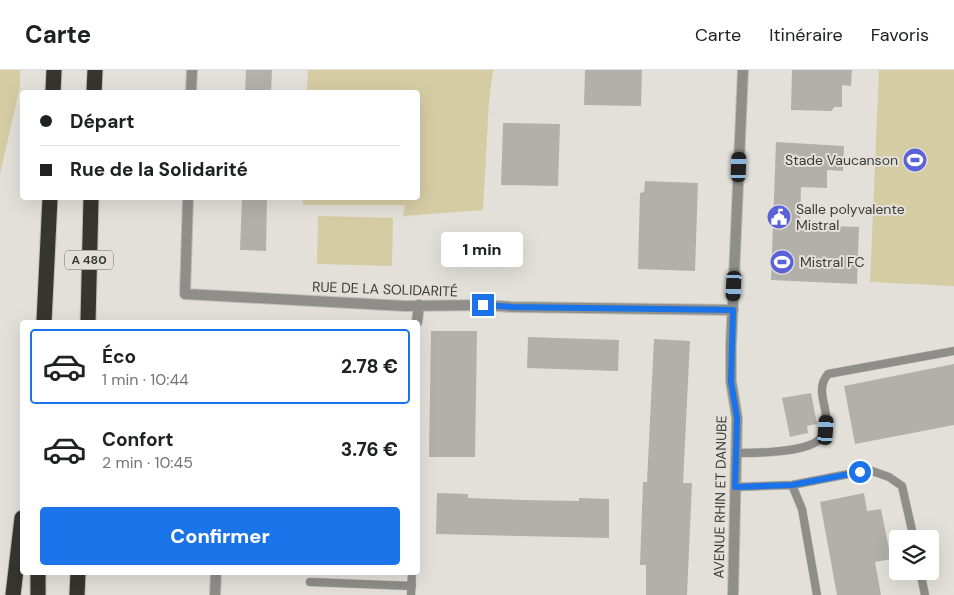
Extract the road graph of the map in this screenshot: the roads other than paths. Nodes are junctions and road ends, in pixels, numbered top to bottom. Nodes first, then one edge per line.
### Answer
1 (54, 70) edge
2 (95, 70) edge
3 (192, 70) edge
4 (743, 70) edge
5 (54, 90) edge
6 (94, 90) edge
7 (191, 90) edge
8 (50, 200) edge
9 (91, 200) edge
10 (188, 200) edge
11 (419, 304) junction
12 (733, 310) junction
13 (44, 320) edge
14 (88, 320) edge
15 (417, 320) edge
16 (954, 351) edge
17 (736, 453) junction
18 (792, 485) junction
19 (735, 487) junction
20 (912, 530) edge
21 (20, 535) edge
22 (38, 575) edge
23 (78, 575) edge
24 (216, 575) edge
25 (412, 575) edge
26 (922, 580) edge
27 (310, 582) dead end
28 (412, 586) junction
29 (13, 595) edge
30 (38, 595) edge
31 (76, 595) edge
32 (215, 595) edge
33 (412, 595) edge
34 (733, 595) edge
35 (817, 595) edge
36 (924, 595) edge

1 - 5 highway
2 - 6 highway
3 - 7 street
4 - 12 street, AVENUE RHIN ET DANUBE
8 - 13 highway, A 480
9 - 14 highway, A 480
10 - 11 street, RUE DE LA SOLIDARITÉ
11 - 12 street, RUE DE LA SOLIDARITÉ
11 - 15 street
12 - 17 street, AVENUE RHIN ET DANUBE
16 - 17 lane
17 - 19 street, AVENUE RHIN ET DANUBE
18 - 19 lane
18 - 20 lane
18 - 35 lane
19 - 34 street, AVENUE RHIN ET DANUBE
21 - 29 highway
22 - 30 highway
23 - 31 highway
24 - 32 street
25 - 28 lane
26 - 36 lane
27 - 28 lane
28 - 33 lane

